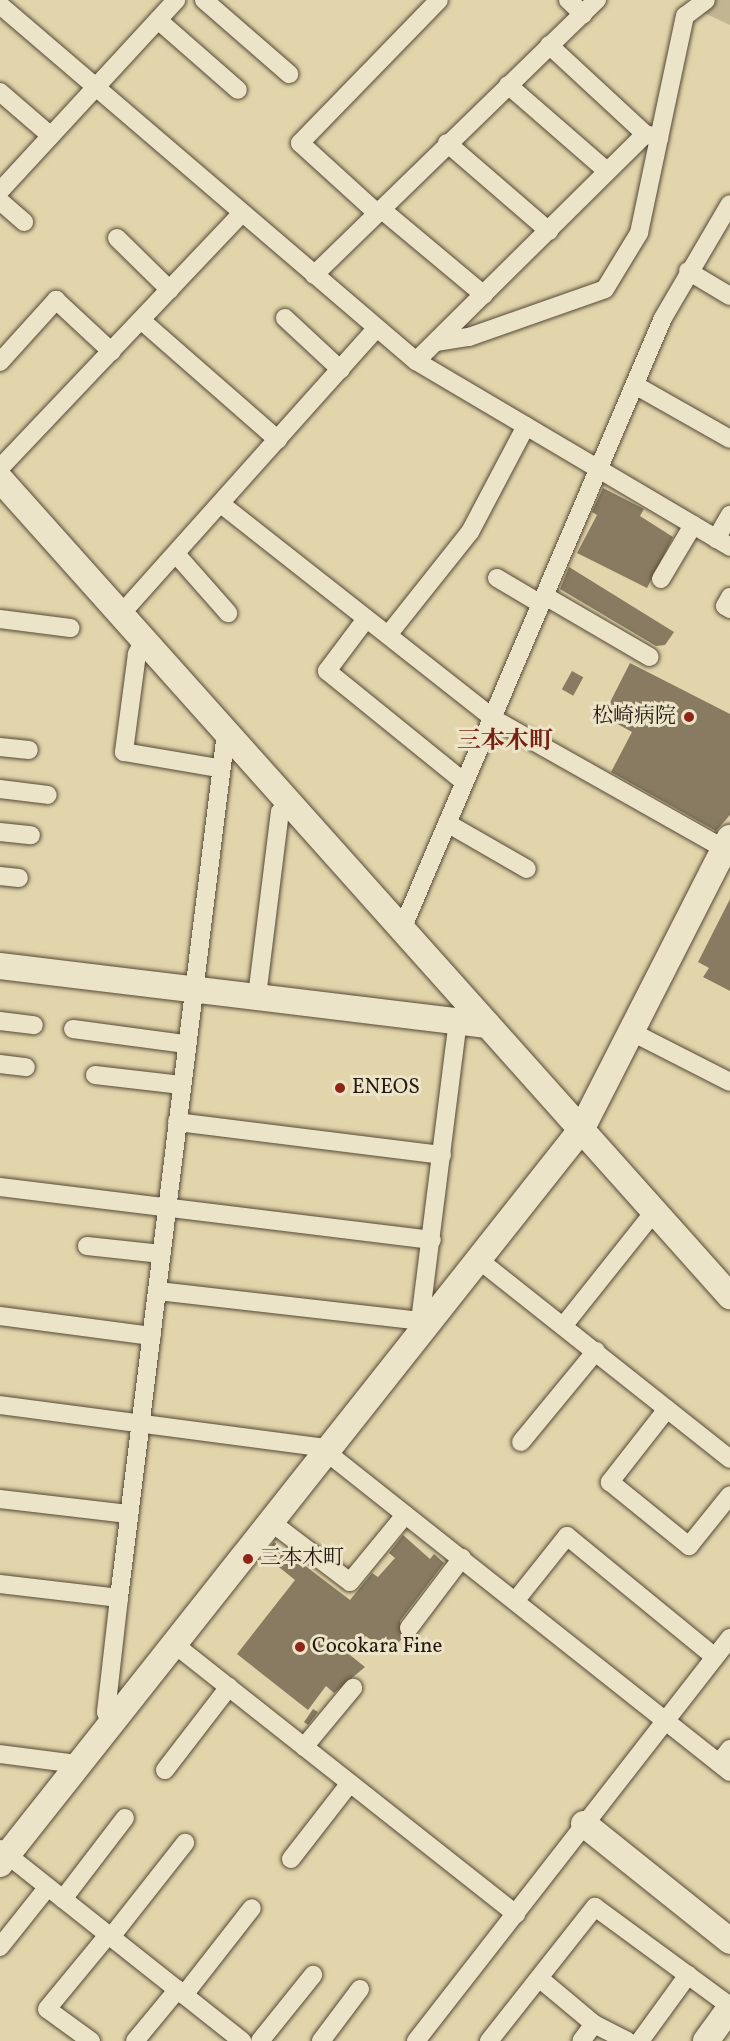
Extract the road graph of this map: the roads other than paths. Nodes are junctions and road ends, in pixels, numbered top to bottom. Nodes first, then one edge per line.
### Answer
1 (176, 0) edge
2 (204, 0) edge
3 (439, 0) edge
4 (568, 0) edge
5 (597, 0) edge
6 (706, 0) edge
7 (0, 5) edge
8 (583, 14) junction
9 (158, 20) junction
10 (549, 45) junction
11 (289, 74) dead end
12 (508, 85) junction
13 (95, 87) junction
14 (238, 90) dead end
15 (0, 92) edge
16 (51, 136) junction
17 (652, 136) junction
18 (447, 143) junction
19 (607, 171) junction
20 (0, 191) edge
21 (0, 201) edge
22 (730, 204) edge
23 (379, 211) junction
24 (241, 214) junction
25 (24, 222) dead end
26 (549, 231) junction
27 (117, 238) dead end
28 (688, 271) junction
29 (314, 275) junction
30 (170, 290) junction
31 (484, 295) junction
32 (730, 296) edge
33 (285, 318) dead end
34 (141, 320) junction
35 (376, 329) junction
36 (436, 342) junction
37 (112, 352) junction
38 (416, 361) junction
39 (0, 362) edge
40 (341, 370) junction
41 (635, 385) junction
42 (526, 426) junction
43 (730, 439) edge
44 (278, 440) junction
45 (0, 468) edge
46 (599, 468) junction
47 (0, 479) edge
48 (221, 504) junction
49 (730, 515) edge
50 (693, 525) junction
51 (723, 543) edge
52 (176, 554) junction
53 (497, 578) dead end
54 (661, 579) dead end
55 (730, 597) edge
56 (543, 600) junction
57 (730, 609) edge
58 (228, 613) dead end
59 (121, 614) junction
60 (0, 619) edge
61 (366, 619) junction
62 (70, 628) dead end
63 (388, 635) junction
64 (144, 640) junction
65 (650, 657) dead end
66 (494, 719) junction
67 (226, 733) junction
68 (0, 747) edge
69 (29, 750) dead end
70 (219, 768) junction
71 (464, 782) junction
72 (0, 789) edge
73 (48, 795) dead end
74 (288, 803) junction
75 (447, 823) junction
76 (0, 832) edge
77 (31, 835) dead end
78 (728, 846) edge
79 (527, 869) dead end
80 (0, 876) edge
81 (19, 878) dead end
82 (402, 929) junction
83 (0, 966) edge
84 (192, 988) junction
85 (258, 996) junction
86 (0, 1021) edge
87 (458, 1022) junction
88 (34, 1025) dead end
89 (487, 1025) junction
90 (74, 1029) dead end
91 (630, 1031) junction
92 (186, 1044) junction
93 (0, 1064) edge
94 (26, 1067) dead end
95 (95, 1075) dead end
96 (730, 1082) edge
97 (181, 1085) junction
98 (177, 1122) junction
99 (581, 1130) junction
100 (442, 1155) junction
101 (0, 1187) edge
102 (167, 1206) junction
103 (654, 1212) junction
104 (432, 1240) junction
105 (87, 1246) dead end
106 (162, 1254) junction
107 (479, 1260) junction
108 (158, 1291) junction
109 (730, 1296) edge
110 (0, 1316) edge
111 (423, 1324) junction
112 (564, 1325) junction
113 (152, 1336) junction
114 (596, 1351) junction
115 (0, 1405) edge
116 (667, 1409) junction
117 (140, 1422) junction
118 (521, 1442) dead end
119 (327, 1451) junction
120 (730, 1459) edge
121 (730, 1495) edge
122 (0, 1499) edge
123 (128, 1514) junction
124 (405, 1515) junction
125 (271, 1521) junction
126 (462, 1558) junction
127 (0, 1584) edge
128 (118, 1598) junction
129 (516, 1600) junction
130 (409, 1628) dead end
131 (730, 1638) edge
132 (174, 1644) junction
133 (715, 1657) junction
134 (228, 1688) junction
135 (353, 1688) dead end
136 (665, 1720) junction
137 (110, 1724) junction
138 (304, 1746) junction
139 (0, 1754) edge
140 (726, 1761) edge
141 (77, 1764) junction
142 (165, 1770) dead end
143 (350, 1783) junction
144 (125, 1818) dead end
145 (584, 1824) junction
146 (185, 1843) dead end
147 (3, 1855) edge
148 (291, 1859) dead end
149 (47, 1888) junction
150 (63, 1899) junction
151 (252, 1908) dead end
152 (516, 1914) junction
153 (109, 1936) junction
154 (730, 1941) edge
155 (0, 1947) edge
156 (313, 1974) dead end
157 (688, 1975) junction
158 (539, 1978) junction
159 (360, 1989) dead end
160 (181, 1992) junction
161 (730, 2007) edge
162 (594, 2024) junction
163 (91, 2041) edge
164 (135, 2041) edge
165 (242, 2041) edge
166 (260, 2041) edge
167 (321, 2041) edge
168 (416, 2041) edge
169 (489, 2041) edge
170 (581, 2041) edge
171 (627, 2041) edge
172 (640, 2041) edge
173 (706, 2041) edge

1 - 9 street
2 - 11 street
3 - 23 street
4 - 8 street
5 - 8 street
6 - 17 street
7 - 13 street
8 - 10 street
9 - 13 street
9 - 14 street
10 - 12 street
10 - 17 street
12 - 18 street
12 - 19 street
13 - 16 street
13 - 24 street
15 - 16 street
16 - 20 street
17 - 19 street
17 - 36 street
18 - 23 street
18 - 26 street
19 - 26 street
21 - 25 street
22 - 28 street
23 - 29 street
23 - 31 street
24 - 29 street
24 - 30 street
26 - 31 street
27 - 30 street
28 - 32 street
28 - 41 street
29 - 35 street
30 - 34 street
31 - 36 street
33 - 40 street
34 - 37 street
34 - 44 street
35 - 38 street
35 - 40 street
36 - 38 street
37 - 39 street
37 - 45 street
38 - 42 street
40 - 44 street
41 - 43 street
41 - 46 street
42 - 46 street
42 - 63 street
44 - 48 street
46 - 50 street
46 - 56 street
47 - 59 street
48 - 52 street
48 - 61 street
49 - 51 street
50 - 51 street
50 - 54 street
52 - 58 street
52 - 59 street
53 - 56 street
55 - 57 street
56 - 65 street
56 - 66 street
59 - 64 street
60 - 62 street
61 - 63 street
61 - 71 street
63 - 66 street
64 - 67 street
64 - 70 street
66 - 71 street
66 - 78 street
67 - 70 street
67 - 74 street
68 - 69 street
70 - 84 street
71 - 75 street
72 - 73 street
74 - 82 street
74 - 85 street
75 - 79 street
75 - 82 street
76 - 77 street
78 - 91 street
80 - 81 street
82 - 89 street
83 - 84 street
84 - 85 street
84 - 92 street
85 - 87 street
86 - 88 street
87 - 89 street
87 - 100 street
89 - 99 street
90 - 92 street
91 - 96 street
91 - 99 street
92 - 97 street
93 - 94 street
95 - 97 street
97 - 98 street
98 - 100 street
98 - 102 street
99 - 103 street
99 - 107 street
100 - 104 street
101 - 102 street
102 - 104 street
102 - 106 street
103 - 109 street
103 - 112 street
104 - 111 street
105 - 106 street
106 - 108 street
107 - 111 street
107 - 112 street
108 - 111 street
108 - 113 street
110 - 113 street
111 - 119 street
112 - 114 street
113 - 117 street
114 - 116 street
114 - 118 street
115 - 117 street
116 - 120 street
116 - 121 street
117 - 119 street
117 - 123 street
119 - 124 street
119 - 125 street
122 - 123 street
123 - 128 street
124 - 125 street
124 - 126 street
125 - 132 street
126 - 129 street
126 - 130 street
127 - 128 street
128 - 137 street
129 - 133 street
129 - 136 street
131 - 133 street
132 - 134 street
132 - 137 street
133 - 136 street
134 - 138 street
134 - 142 street
135 - 138 street
136 - 140 street
136 - 145 street
137 - 141 street
138 - 143 street
139 - 141 street
141 - 147 street
143 - 148 street
143 - 152 street
144 - 150 street
145 - 152 street
145 - 154 street
146 - 153 street
147 - 149 street
149 - 150 street
149 - 155 street
150 - 153 street
151 - 160 street
152 - 168 street
153 - 160 street
153 - 163 street
156 - 166 street
157 - 158 street
157 - 161 street
157 - 172 street
158 - 162 street
158 - 169 street
159 - 167 street
160 - 164 street
160 - 165 street
161 - 173 street
162 - 170 street
162 - 171 street

